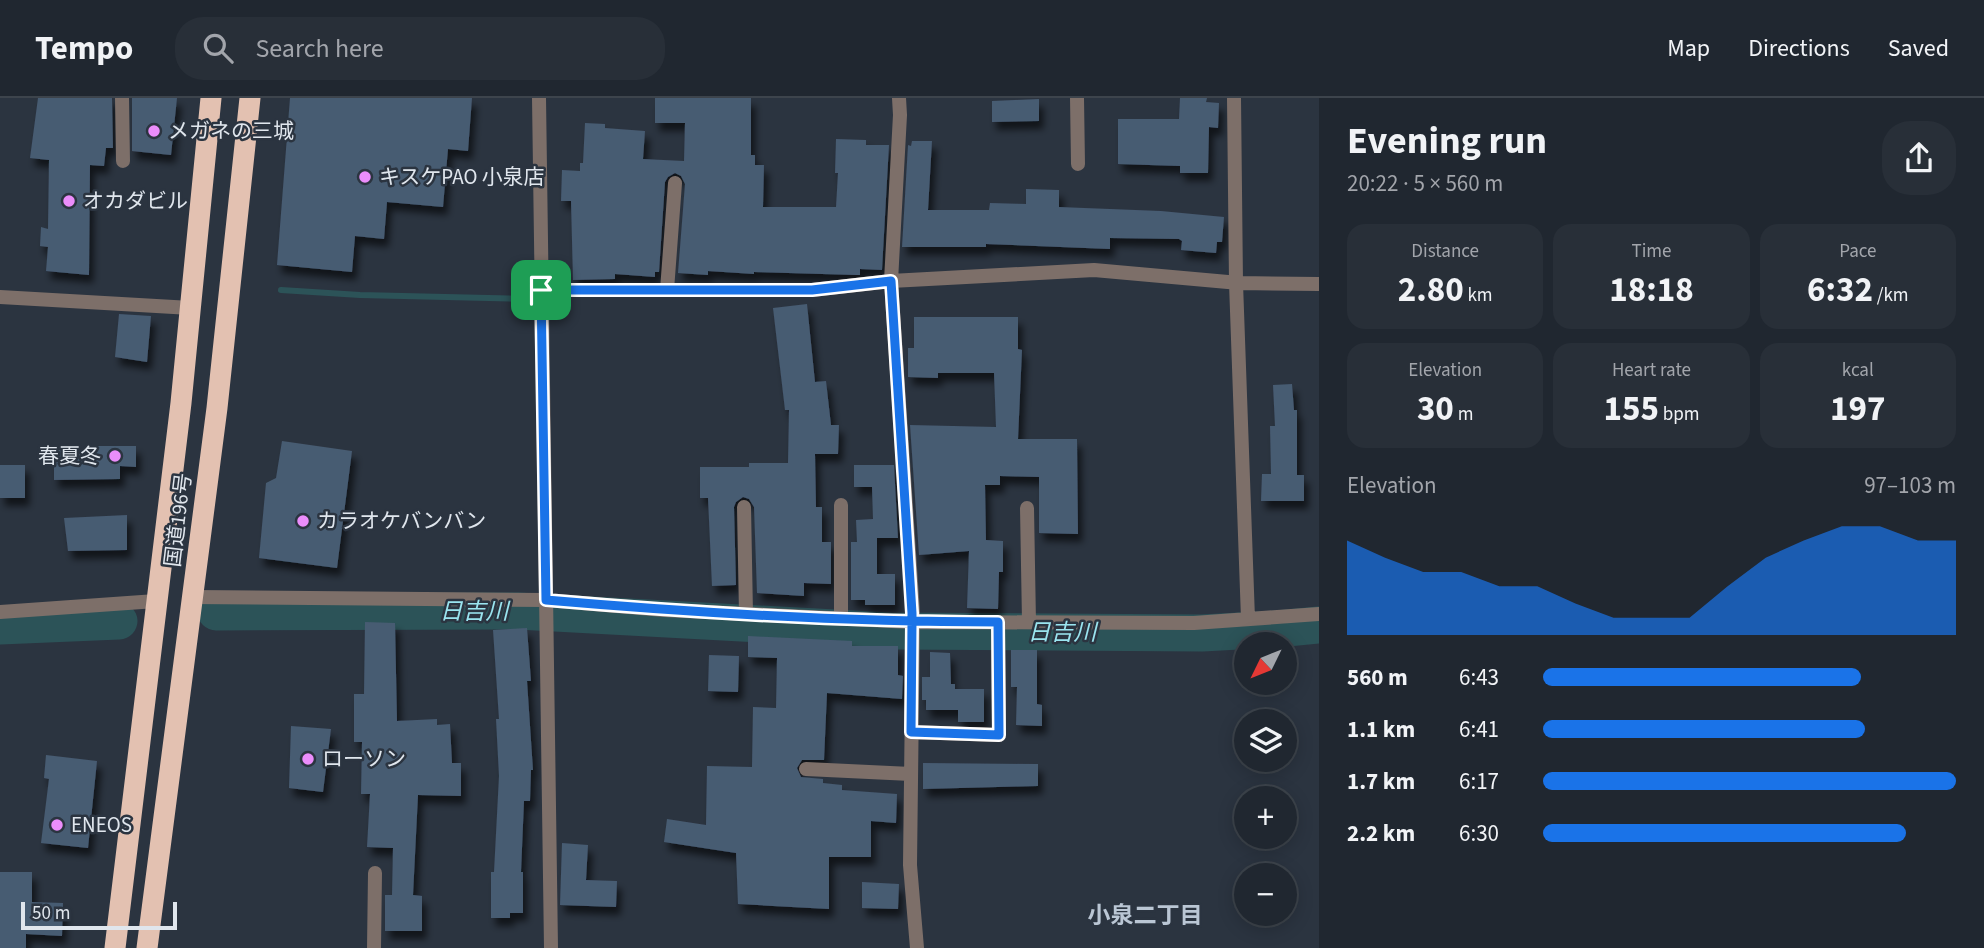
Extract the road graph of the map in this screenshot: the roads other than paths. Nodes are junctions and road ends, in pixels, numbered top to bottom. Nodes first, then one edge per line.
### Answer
1 (122, 98) edge
2 (211, 98) edge
3 (250, 98) edge
4 (539, 98) edge
5 (899, 98) edge
6 (1077, 98) edge
7 (1234, 98) edge
8 (123, 161) dead end
9 (1078, 164) dead end
10 (675, 183) dead end
11 (891, 281) junction
12 (1236, 283) junction
13 (1319, 284) edge
14 (541, 290) junction
15 (667, 290) junction
16 (0, 297) edge
17 (191, 308) junction
18 (841, 505) dead end
19 (744, 507) dead end
20 (1027, 508) dead end
21 (192, 597) junction
22 (546, 600) junction
23 (156, 601) junction
24 (0, 612) edge
25 (746, 614) junction
26 (1319, 614) edge
27 (841, 619) junction
28 (1248, 619) junction
29 (912, 622) junction
30 (998, 622) junction
31 (1029, 622) junction
32 (911, 732) junction
33 (806, 769) dead end
34 (911, 774) junction
35 (375, 873) dead end
36 (114, 948) edge
37 (147, 948) edge
38 (374, 948) edge
39 (551, 948) edge
40 (918, 948) edge

1 - 8 street
2 - 17 highway, 国道196号
3 - 21 highway, 国道196号
4 - 14 street
5 - 11 street
6 - 9 street
7 - 12 street
10 - 15 street
11 - 12 street
11 - 15 street
11 - 29 street
12 - 13 street
12 - 28 street
14 - 15 street
14 - 22 street
16 - 17 street
17 - 23 highway, 国道196号
18 - 27 street
19 - 25 street
20 - 31 street
21 - 22 street
21 - 37 highway, 国道196号
22 - 25 street
22 - 39 street
23 - 24 street
23 - 36 highway, 国道196号
25 - 27 street
26 - 28 street
27 - 29 street
28 - 31 street
29 - 30 street
29 - 32 street
30 - 31 street
30 - 32 street
32 - 34 street
33 - 34 street
34 - 40 street
35 - 38 street

